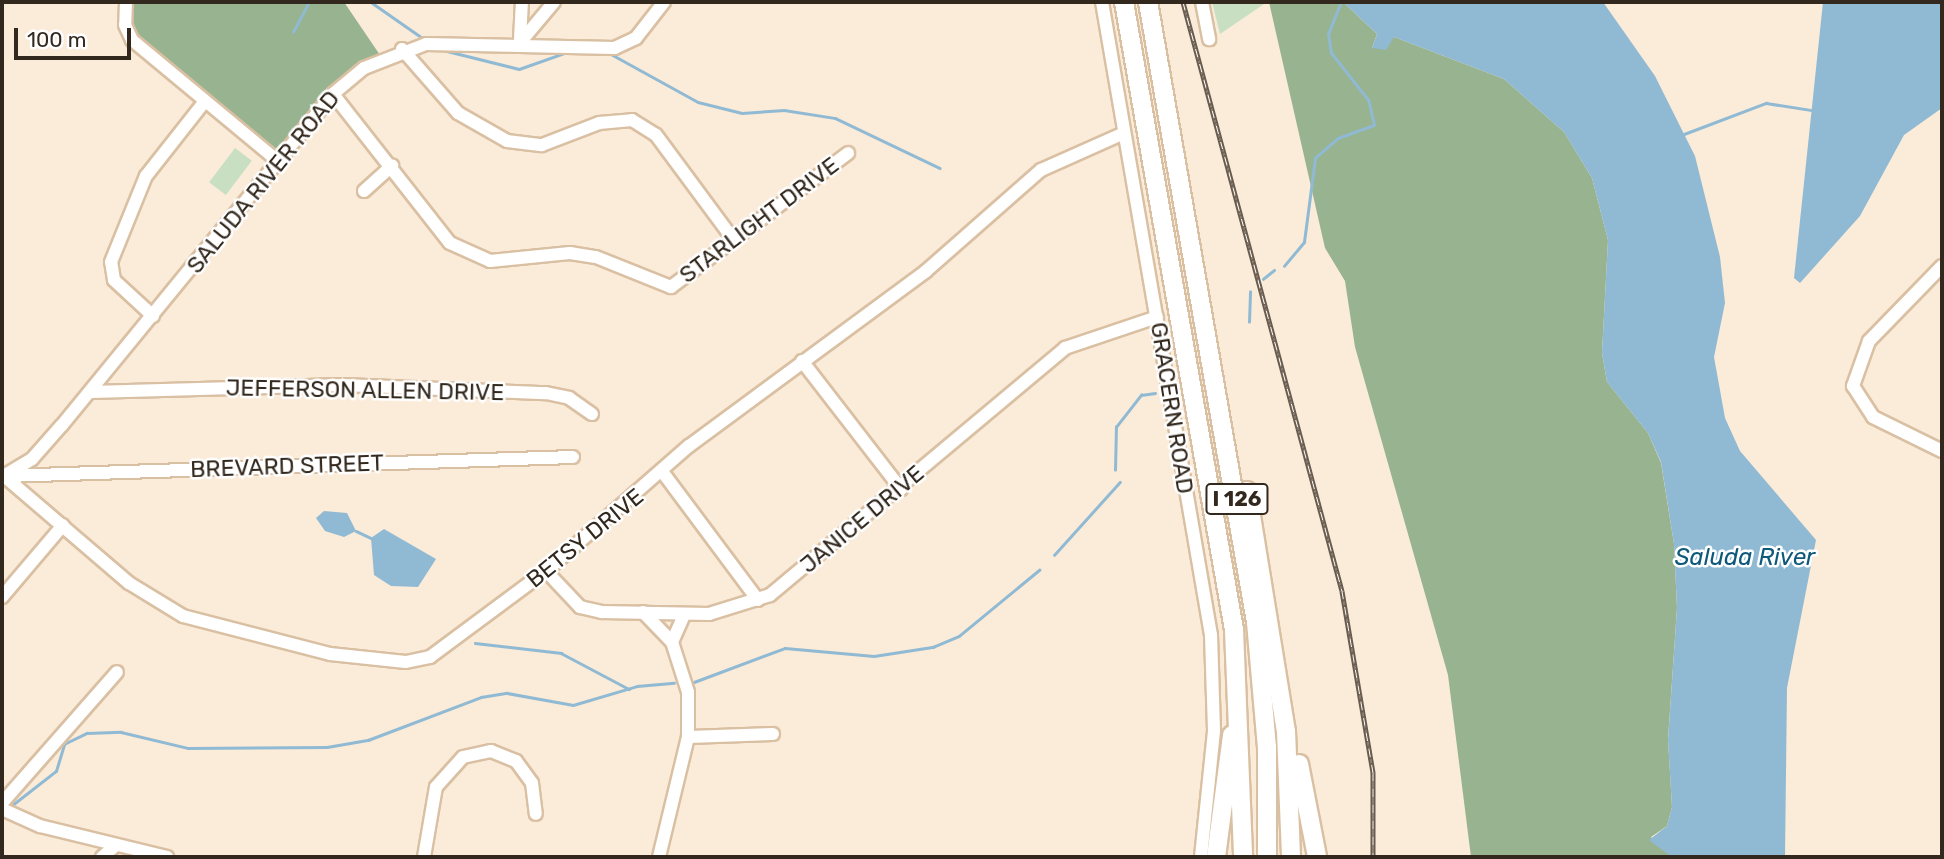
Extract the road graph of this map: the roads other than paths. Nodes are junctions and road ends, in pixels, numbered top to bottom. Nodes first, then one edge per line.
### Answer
1 (126, 2) edge
2 (522, 2) edge
3 (554, 2) edge
4 (664, 2) edge
5 (1102, 2) edge
6 (1124, 2) edge
7 (1148, 2) edge
8 (1202, 2) edge
9 (1209, 39) dead end
10 (518, 45) junction
11 (402, 49) junction
12 (333, 94) junction
13 (205, 101) junction
14 (1122, 134) junction
15 (1173, 145) junction
16 (848, 153) dead end
17 (279, 162) junction
18 (392, 166) junction
19 (364, 191) dead end
20 (733, 239) junction
21 (1942, 266) edge
22 (153, 316) junction
23 (1157, 317) junction
24 (802, 361) junction
25 (91, 392) junction
26 (592, 414) dead end
27 (1942, 451) edge
28 (573, 457) dead end
29 (664, 474) junction
30 (3, 476) edge
31 (901, 489) junction
32 (63, 525) junction
33 (546, 571) junction
34 (2, 597) edge
35 (758, 600) junction
36 (643, 612) junction
37 (684, 615) junction
38 (1272, 623) junction
39 (1234, 630) junction
40 (672, 642) junction
41 (117, 673) dead end
42 (773, 734) dead end
43 (688, 737) junction
44 (2, 803) edge
45 (2, 809) edge
46 (536, 814) dead end
47 (114, 847) junction
48 (102, 857) edge
49 (167, 857) edge
50 (425, 857) edge
51 (659, 857) edge
52 (1201, 857) edge
53 (1216, 857) edge
54 (1243, 857) edge
55 (1267, 857) edge
56 (1291, 857) edge
57 (1317, 857) edge

1 - 13 street
2 - 10 street
3 - 10 street
4 - 10 street, SALUDA RIVER ROAD
5 - 14 street, GRACERN ROAD
6 - 39 highway, I 126
7 - 15 highway, I 126
8 - 9 street
10 - 11 street, SALUDA RIVER ROAD
11 - 12 street, SALUDA RIVER ROAD
11 - 20 street
12 - 17 street, SALUDA RIVER ROAD
12 - 18 street, STARLIGHT DRIVE
13 - 17 street
13 - 22 street
14 - 23 street, GRACERN ROAD
14 - 24 street, BETSY DRIVE
15 - 38 highway
15 - 55 highway, I 126
16 - 20 street, STARLIGHT DRIVE
17 - 22 street, SALUDA RIVER ROAD
18 - 19 street
18 - 20 street, STARLIGHT DRIVE
21 - 27 street
22 - 25 street, SALUDA RIVER ROAD
23 - 31 street, JANICE DRIVE
23 - 52 street, GRACERN ROAD
24 - 29 street, BETSY DRIVE
24 - 31 street
25 - 26 street, JEFFERSON ALLEN DRIVE
25 - 30 street, SALUDA RIVER ROAD
28 - 30 street, BREVARD STREET
29 - 33 street, BETSY DRIVE
29 - 35 street
30 - 32 street, BETSY DRIVE
31 - 35 street, JANICE DRIVE
32 - 33 street, BETSY DRIVE
32 - 34 street
33 - 36 street, JANICE DRIVE
35 - 37 street, JANICE DRIVE
36 - 37 street, JANICE DRIVE
36 - 40 street
37 - 40 street
38 - 56 highway
38 - 57 highway
39 - 53 highway
39 - 54 highway, I 126
40 - 43 street
41 - 44 street
42 - 43 street
43 - 51 street
45 - 47 street
46 - 50 street
47 - 48 street
47 - 49 street

